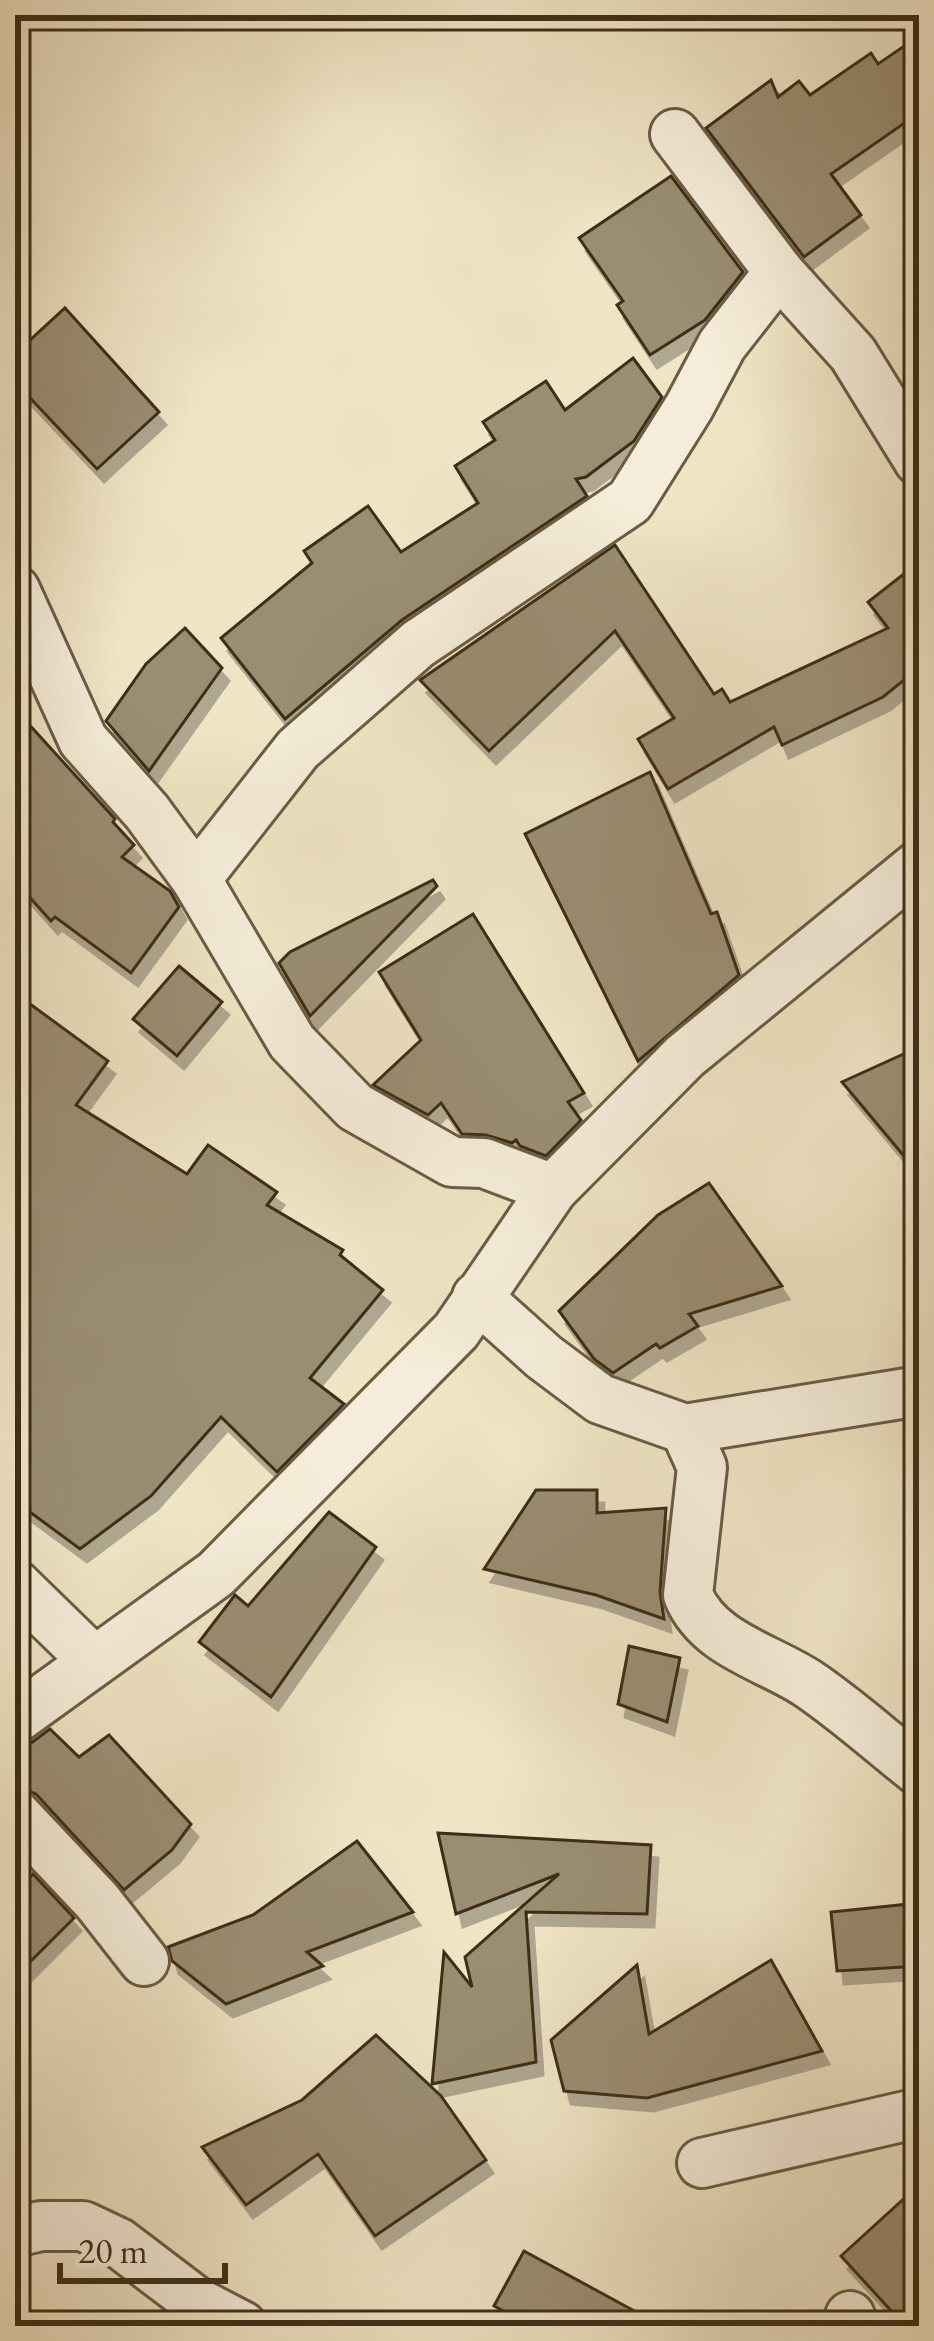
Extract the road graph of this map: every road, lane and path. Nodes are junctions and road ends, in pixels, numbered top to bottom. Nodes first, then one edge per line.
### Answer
1 (675, 134) dead end
2 (779, 272) junction
3 (919, 461) edge
4 (15, 590) edge
5 (919, 865) edge
6 (196, 879) junction
7 (553, 1189) junction
8 (477, 1297) junction
9 (919, 1391) edge
10 (685, 1430) junction
11 (15, 1583) edge
12 (94, 1661) junction
13 (15, 1719) edge
14 (919, 1771) edge
15 (15, 1814) edge
16 (144, 1961) dead end
17 (919, 2113) edge
18 (702, 2163) dead end
19 (15, 2232) edge
20 (242, 2326) edge

1 - 2 street
2 - 3 street
2 - 6 street
4 - 6 street
5 - 7 street
6 - 7 street
7 - 8 street
8 - 10 street
8 - 12 street
9 - 10 street
10 - 14 street
11 - 12 street
12 - 13 street
15 - 16 street
17 - 18 street
19 - 20 street

